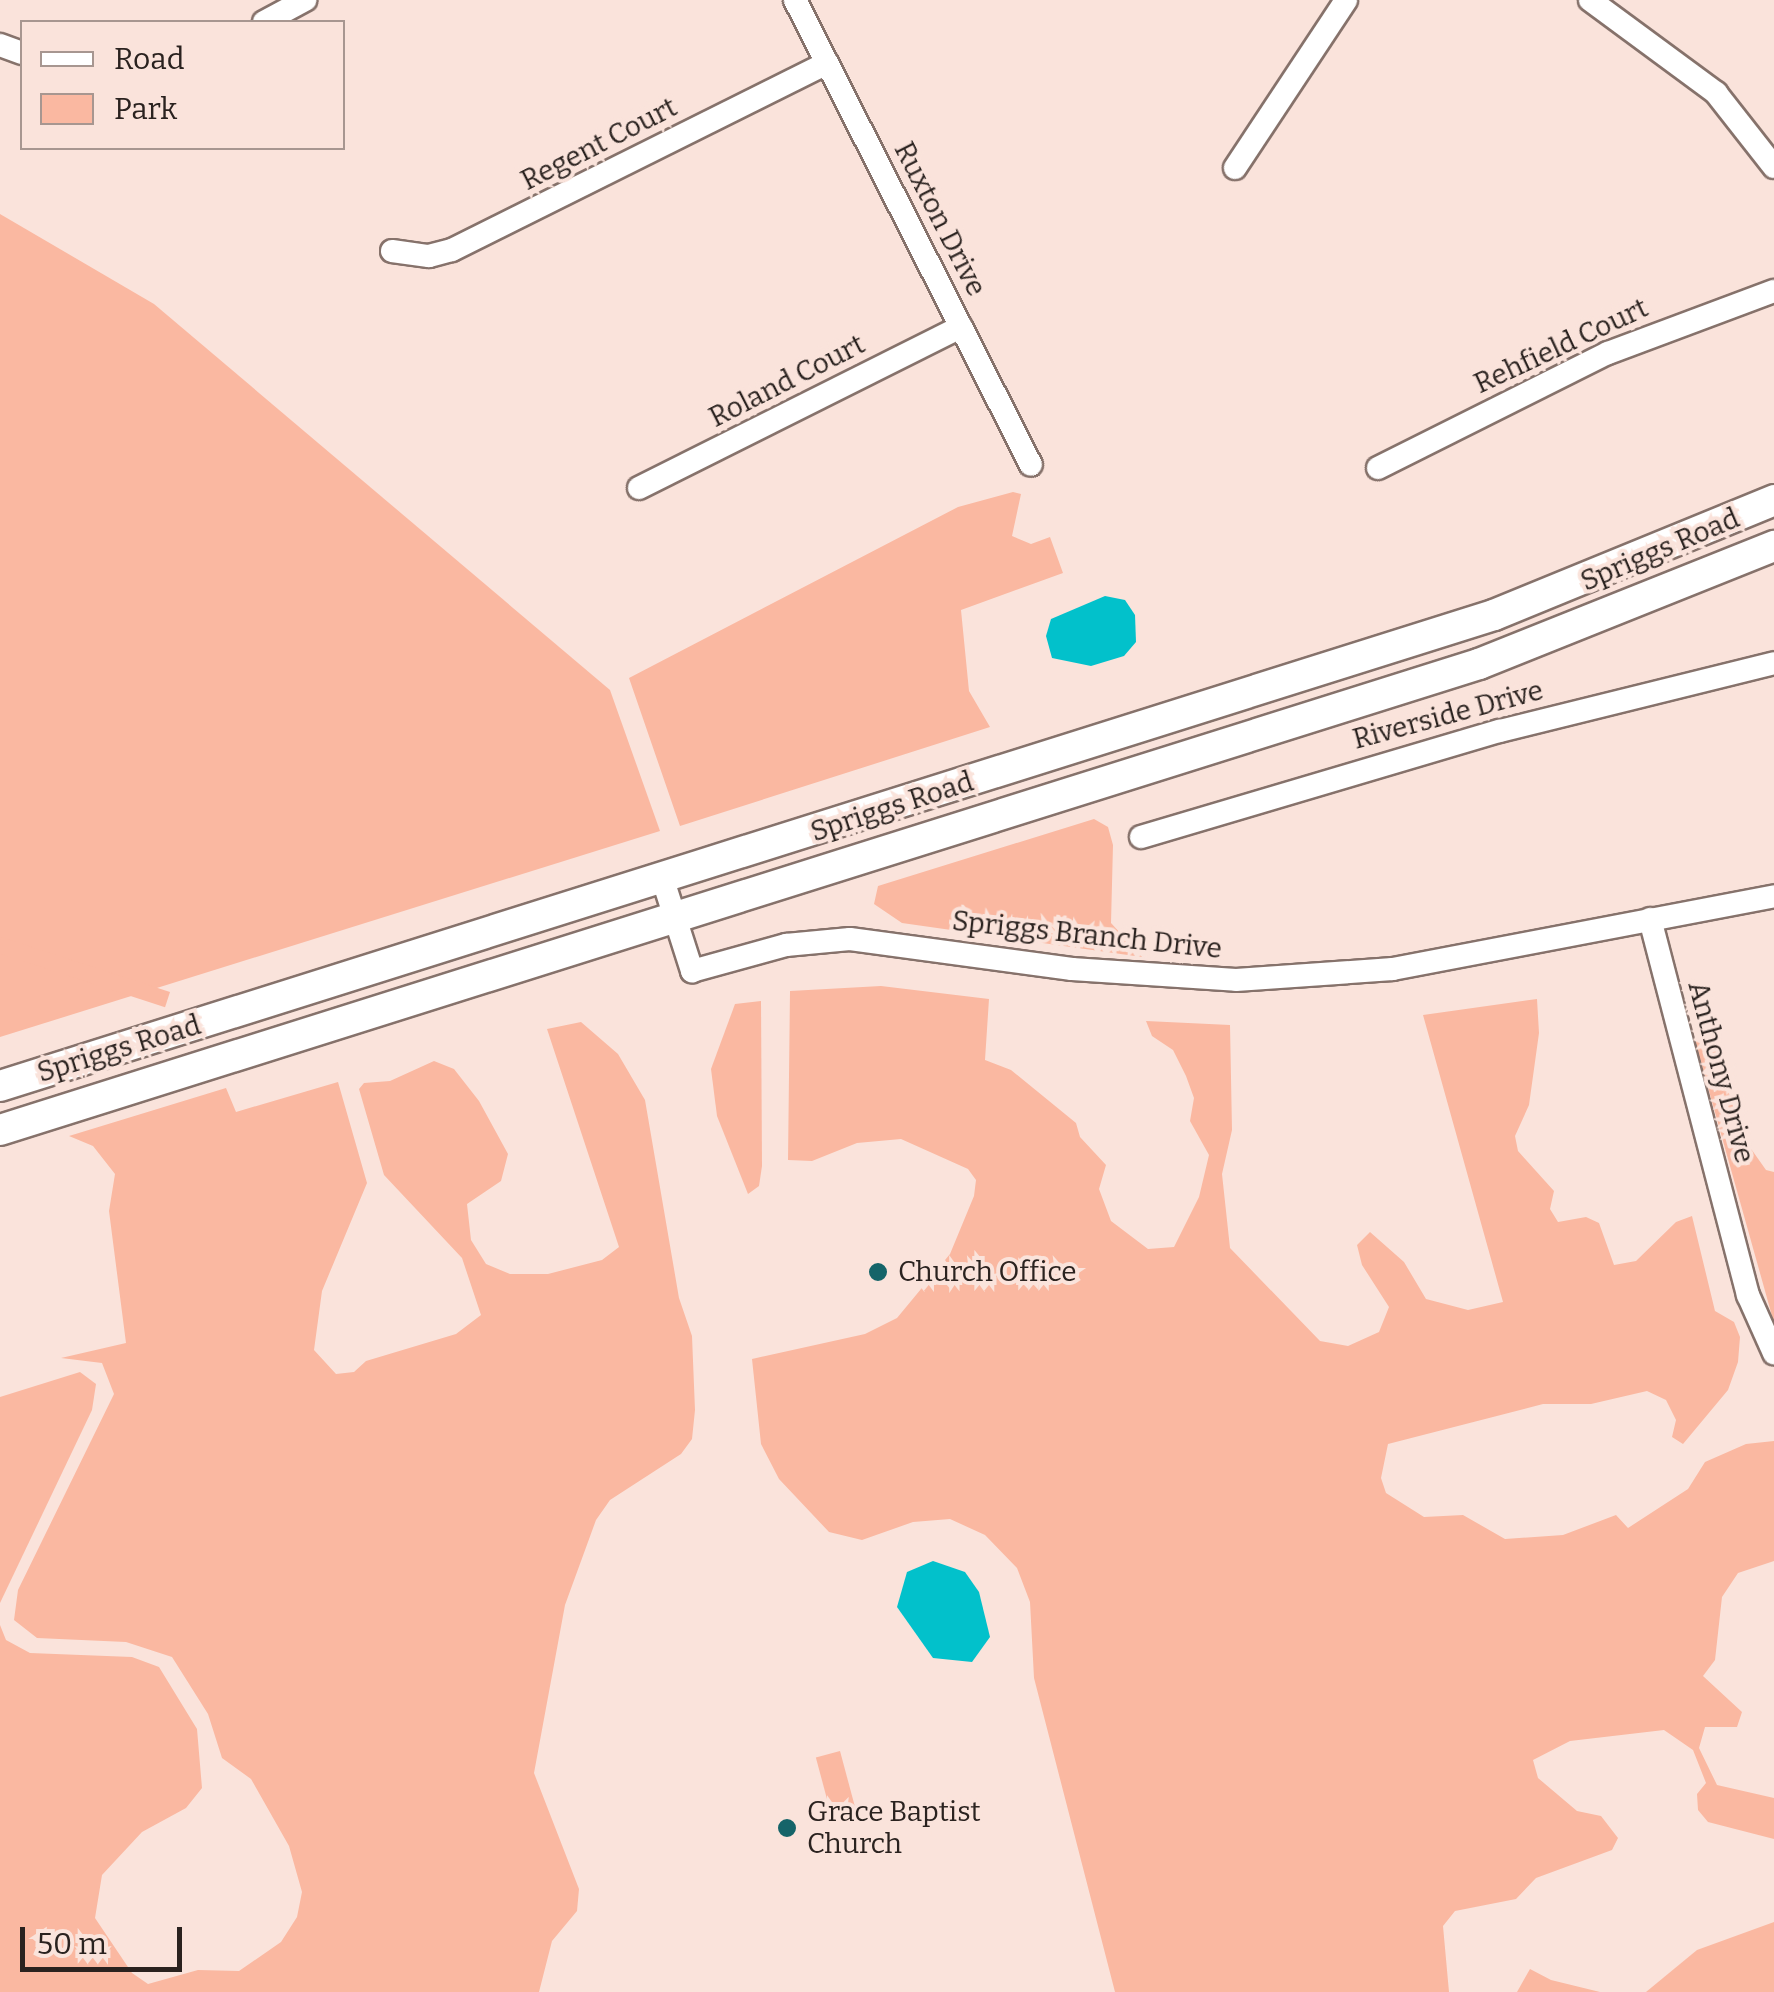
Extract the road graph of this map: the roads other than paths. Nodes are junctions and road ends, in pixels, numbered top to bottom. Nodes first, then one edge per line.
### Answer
1 (305, 0) edge
2 (795, 0) edge
3 (1346, 0) edge
4 (1593, 1) edge
5 (268, 20) edge
6 (827, 63) junction
7 (1774, 167) edge
8 (1235, 168) dead end
9 (392, 250) dead end
10 (1774, 291) edge
11 (961, 327) junction
12 (1032, 466) dead end
13 (1378, 468) dead end
14 (640, 488) dead end
15 (1774, 500) edge
16 (1774, 546) edge
17 (1774, 663) edge
18 (1141, 837) dead end
19 (663, 880) junction
20 (1774, 896) edge
21 (674, 917) junction
22 (1650, 919) junction
23 (0, 1086) edge
24 (0, 1130) edge
25 (1774, 1353) edge

1 - 5 street
2 - 6 street, Ruxton Drive
3 - 8 street
4 - 7 street
6 - 9 street, Regent Court
6 - 11 street, Ruxton Drive
10 - 13 street, Rehfield Court
11 - 12 street, Ruxton Drive
11 - 14 street, Roland Court
15 - 19 main road, Spriggs Road
16 - 21 main road, Spriggs Road
17 - 18 street, Riverside Drive
19 - 21 street
19 - 23 main road, Spriggs Road
20 - 22 street, Spriggs Branch Drive
21 - 22 street, Spriggs Branch Drive
21 - 24 main road, Spriggs Road
22 - 25 street, Anthony Drive

